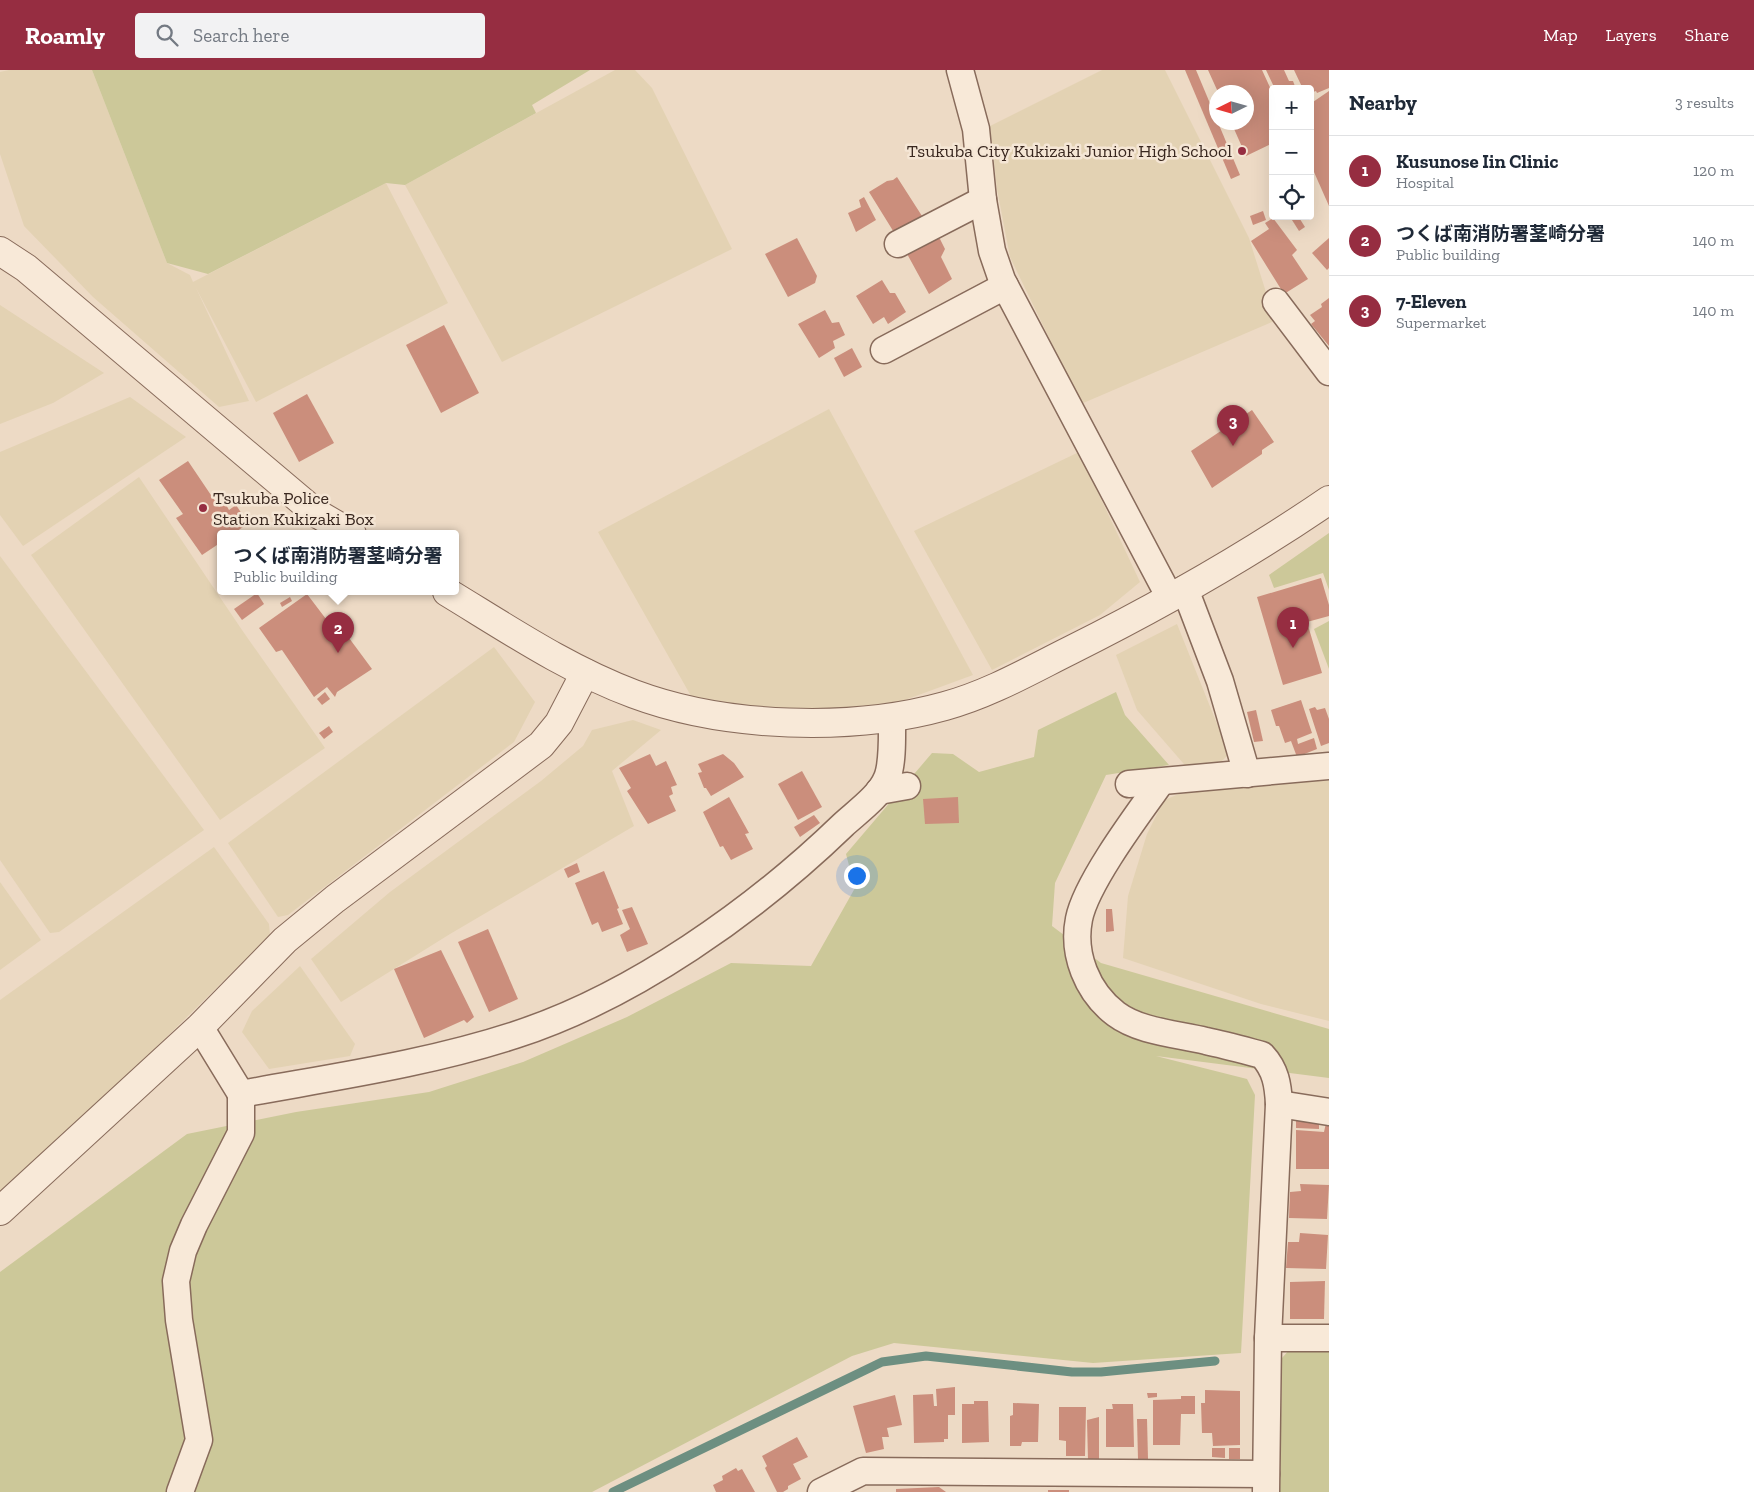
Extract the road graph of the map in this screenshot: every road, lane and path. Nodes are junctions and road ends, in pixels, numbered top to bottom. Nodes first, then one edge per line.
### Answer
1 (960, 70) edge
2 (983, 200) junction
3 (898, 244) dead end
4 (0, 251) edge
5 (1005, 286) junction
6 (1276, 302) dead end
7 (884, 350) dead end
8 (1329, 372) edge
9 (1329, 500) edge
10 (345, 530) edge
11 (1178, 593) junction
12 (452, 595) edge
13 (585, 673) junction
14 (892, 718) junction
15 (1329, 766) edge
16 (1247, 774) junction
17 (1160, 782) junction
18 (1129, 784) dead end
19 (907, 786) dead end
20 (879, 791) junction
21 (200, 1027) junction
22 (241, 1094) junction
23 (1280, 1104) junction
24 (1329, 1112) edge
25 (0, 1211) edge
26 (1268, 1338) junction
27 (1329, 1338) edge
28 (960, 1482) edge
29 (1107, 1483) edge
30 (1266, 1483) edge
31 (180, 1492) edge
32 (821, 1492) edge

1 - 2 street
2 - 3 street
2 - 5 street
4 - 10 street
5 - 7 street
5 - 11 street
6 - 8 street
9 - 11 street
11 - 14 street
11 - 16 street
12 - 13 street
13 - 14 street
13 - 21 street
14 - 20 street
15 - 16 street
16 - 17 street
17 - 18 street
17 - 23 street
19 - 20 street
20 - 22 street
21 - 22 street
21 - 25 street
22 - 31 street
23 - 24 street
23 - 26 street
26 - 27 street
26 - 30 street
28 - 29 street
28 - 32 street
29 - 30 street

